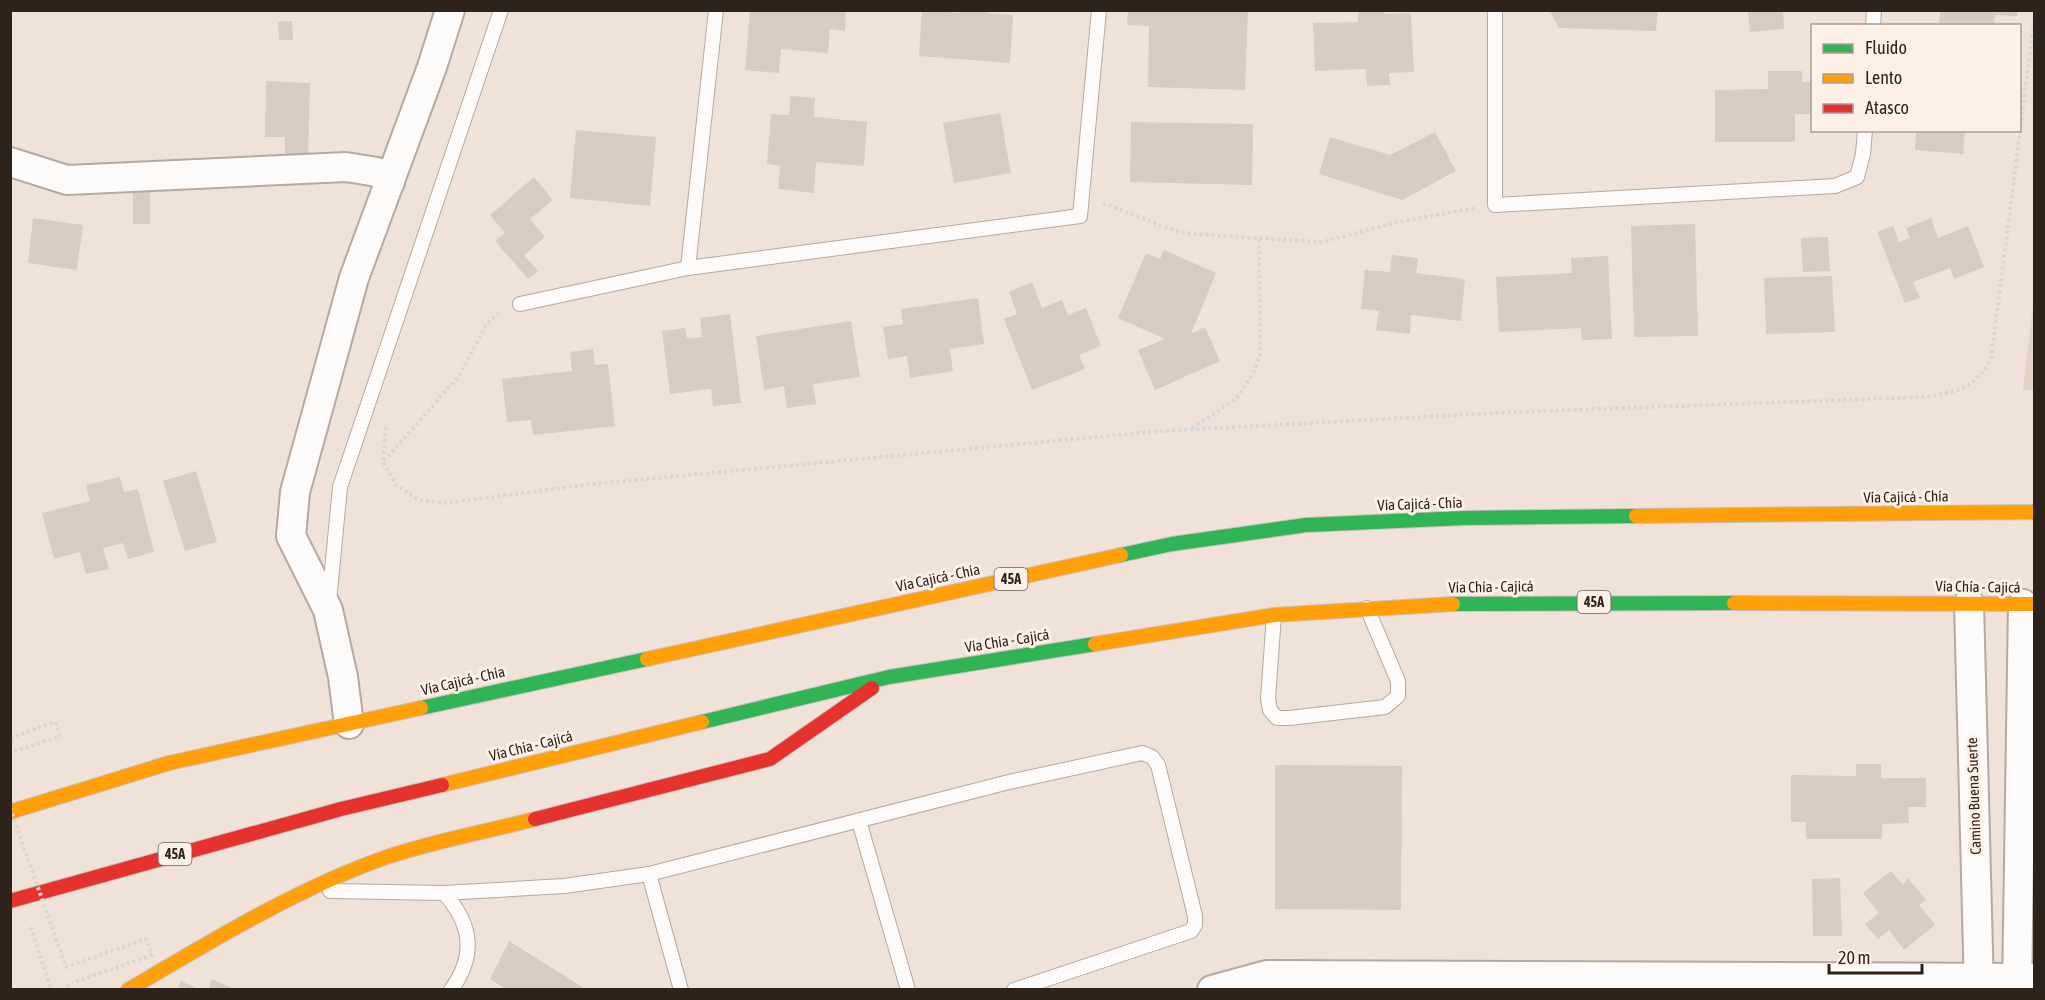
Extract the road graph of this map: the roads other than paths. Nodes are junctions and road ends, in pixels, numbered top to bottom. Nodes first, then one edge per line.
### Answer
1 (450, 10) edge
2 (501, 10) edge
3 (716, 10) edge
4 (1099, 10) edge
5 (1495, 10) edge
6 (1865, 132) edge
7 (10, 162) edge
8 (390, 182) junction
9 (688, 268) junction
10 (520, 304) road end
11 (2034, 512) edge
12 (1969, 603) junction
13 (2029, 604) edge
14 (1367, 608) junction
15 (328, 610) junction
16 (1274, 615) junction
17 (2028, 657) edge
18 (889, 677) junction
19 (349, 724) junction
20 (10, 812) edge
21 (859, 821) junction
22 (649, 874) junction
23 (304, 890) junction
24 (444, 893) junction
25 (16, 899) edge
26 (2023, 982) edge
27 (1979, 983) edge
28 (128, 990) edge
29 (451, 990) edge
30 (681, 990) edge
31 (908, 990) edge
32 (1014, 990) edge
33 (1212, 990) edge

1 - 8 street
2 - 15 lane
3 - 9 lane
4 - 9 lane
5 - 6 lane
7 - 8 street
8 - 15 street
9 - 10 lane
11 - 19 highway, Vía Cajicá - Chía / 45A
12 - 13 highway, Vía Chía - Cajicá / 45A
12 - 14 highway, Vía Chía - Cajicá / 45A
12 - 27 street, Camino Buena Suerte
13 - 17 street
14 - 16 highway, Vía Chía - Cajicá / 45A
14 - 16 lane
15 - 19 street
16 - 18 highway, Vía Chía - Cajicá / 45A
17 - 26 street
18 - 23 highway
18 - 25 highway, Vía Chía - Cajicá / 45A
19 - 20 highway, Vía Cajicá - Chía / 45A
21 - 22 lane
21 - 31 lane
21 - 32 lane
22 - 24 lane
22 - 30 lane
23 - 24 lane
23 - 28 highway
24 - 29 lane
26 - 27 street
27 - 33 street

